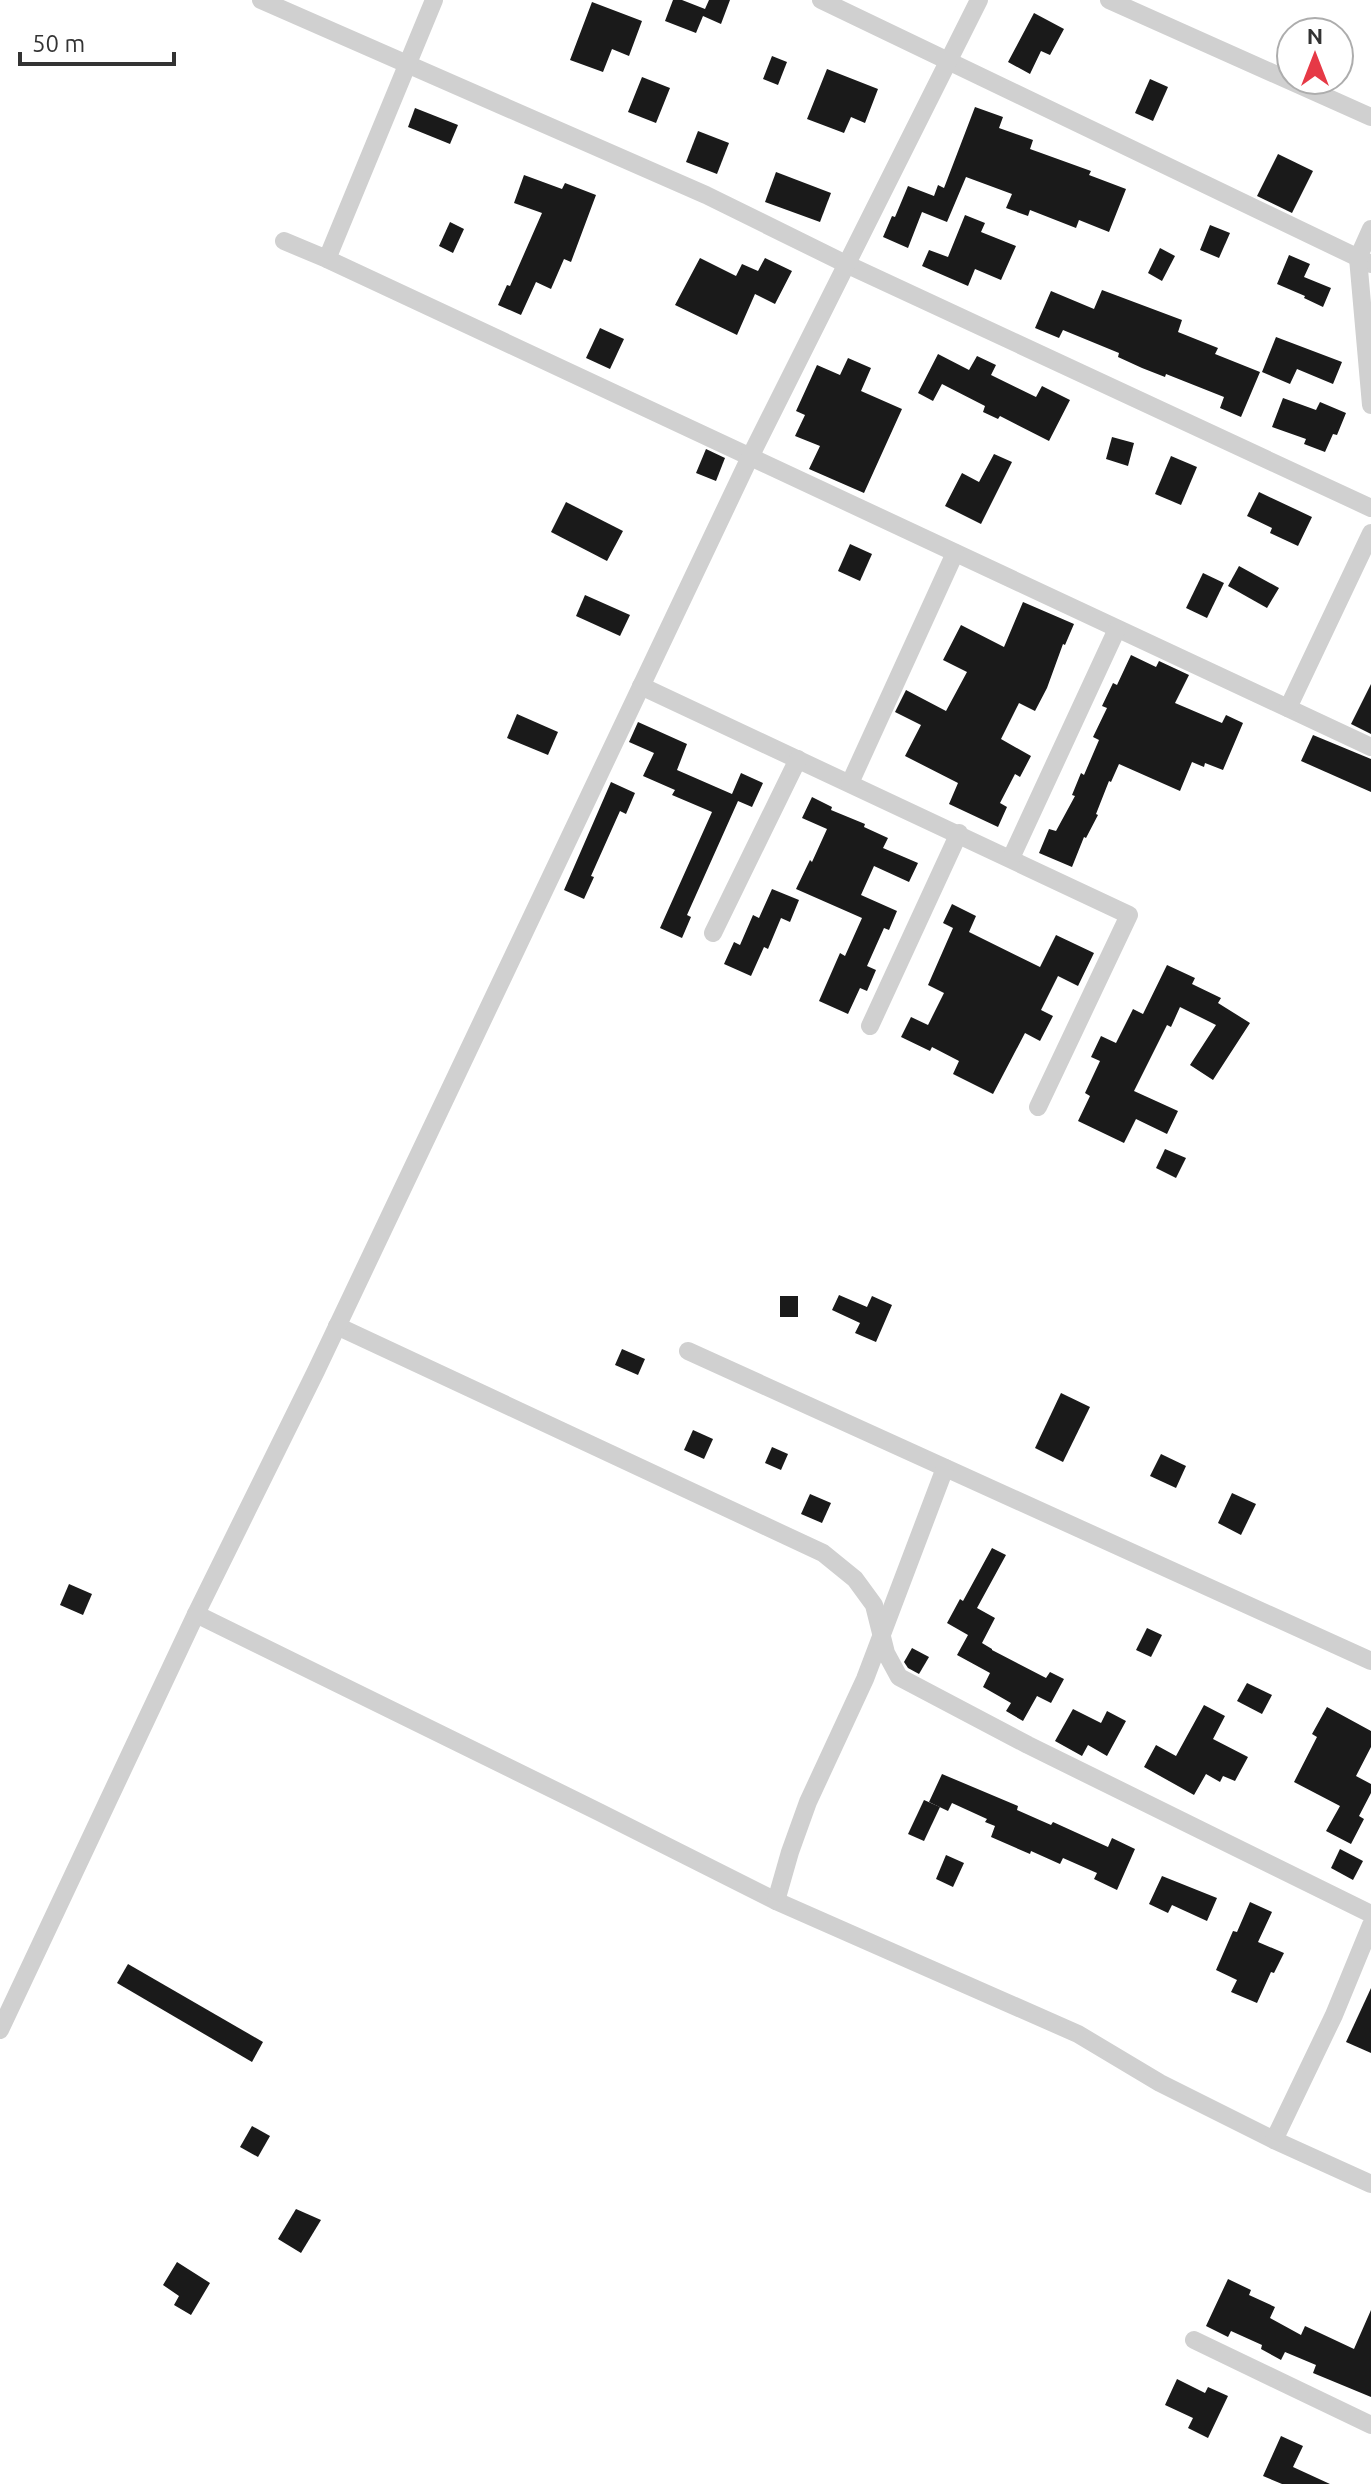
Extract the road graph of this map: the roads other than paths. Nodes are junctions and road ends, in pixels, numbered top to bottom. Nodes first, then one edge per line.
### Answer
1 (261, 0) edge
2 (434, 0) edge
3 (821, 0) edge
4 (979, 0) edge
5 (1109, 0) edge
6 (948, 62) junction
7 (408, 63) junction
8 (1371, 117) edge
9 (1371, 229) edge
10 (284, 241) dead end
11 (327, 259) junction
12 (1364, 261) edge
13 (846, 264) junction
14 (1371, 405) edge
15 (750, 457) junction
16 (1371, 508) edge
17 (1371, 533) edge
18 (955, 553) junction
19 (1117, 629) junction
20 (641, 686) junction
21 (1288, 708) junction
22 (1371, 747) edge
23 (798, 759) junction
24 (850, 783) junction
25 (959, 833) junction
26 (1011, 858) junction
27 (713, 933) dead end
28 (870, 1026) dead end
29 (1038, 1107) dead end
30 (337, 1326) junction
31 (688, 1351) dead end
32 (945, 1468) junction
33 (196, 1614) junction
34 (882, 1637) junction
35 (1371, 1661) edge
36 (776, 1901) junction
37 (1371, 1914) edge
38 (1371, 1925) edge
39 (0, 2030) edge
40 (1274, 2140) junction
41 (1371, 2184) edge
42 (1194, 2340) dead end
43 (1371, 2425) edge

1 - 7 street
2 - 7 street
3 - 6 street
4 - 6 street
5 - 8 street
6 - 12 street
6 - 13 street
7 - 11 street
7 - 13 street
9 - 12 street
10 - 11 street
11 - 15 street
12 - 14 street
13 - 15 street
13 - 16 street
15 - 18 street
15 - 20 street
17 - 21 street
18 - 19 street
18 - 24 street
19 - 21 street
19 - 26 street
20 - 23 street
20 - 30 street
21 - 22 street
23 - 24 street
23 - 27 street
24 - 25 street
25 - 26 street
25 - 28 street
26 - 29 street
30 - 33 street
30 - 34 street
31 - 32 street
32 - 34 street
32 - 35 street
33 - 36 street
33 - 39 street
34 - 36 street
34 - 37 street
36 - 40 street
38 - 40 street
40 - 41 street
42 - 43 street

